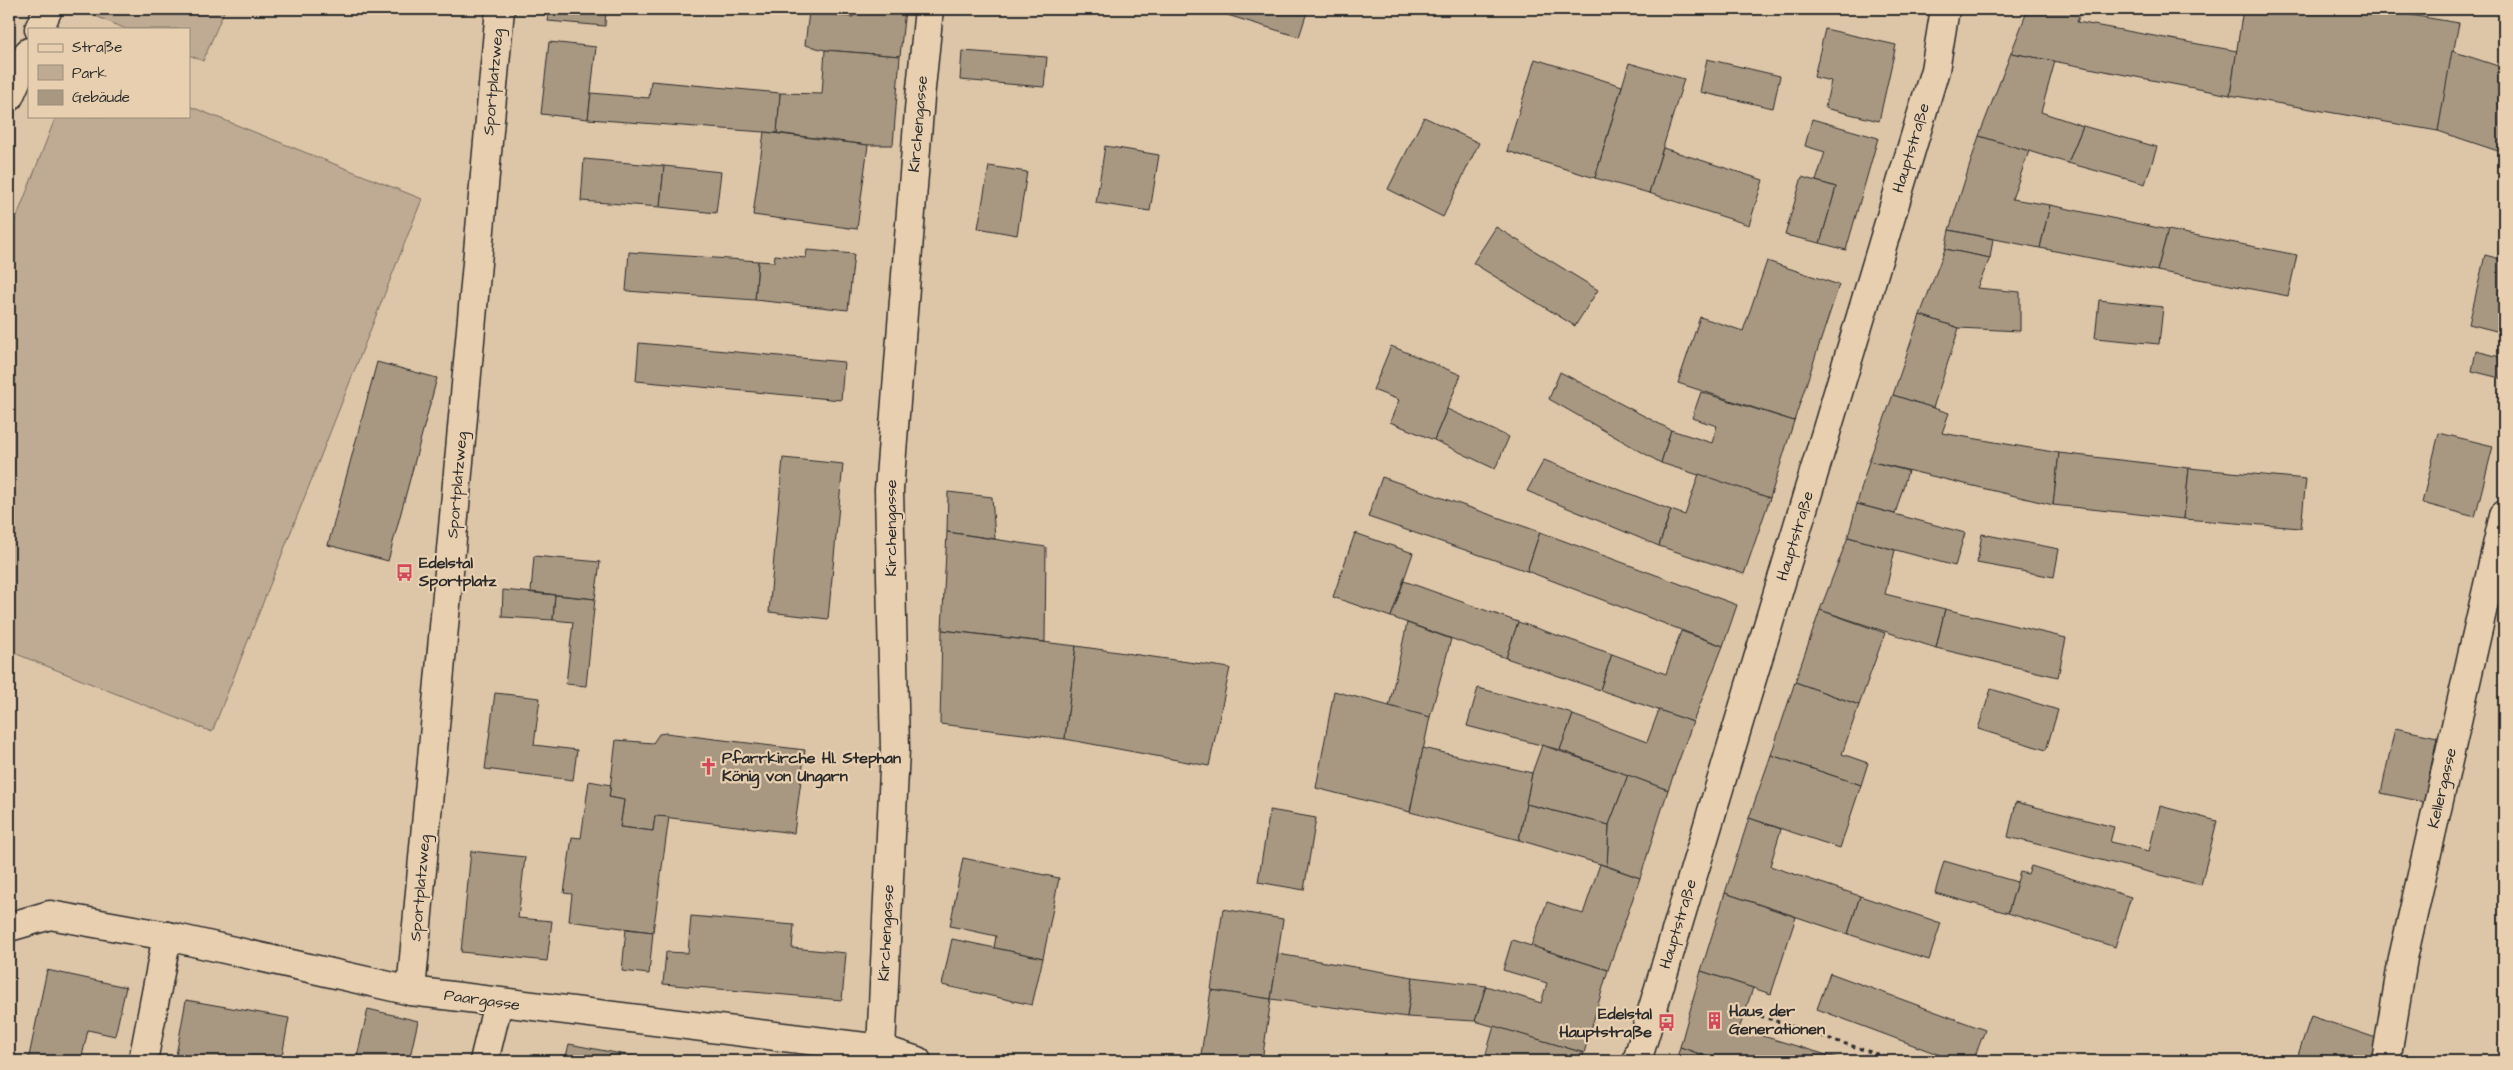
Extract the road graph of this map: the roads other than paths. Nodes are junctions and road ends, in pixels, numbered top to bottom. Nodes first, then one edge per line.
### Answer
1 (48, 9) edge
2 (500, 9) edge
3 (929, 9) edge
4 (1945, 9) edge
5 (39, 28) edge
6 (28, 54) edge
7 (9, 97) edge
8 (2504, 515) edge
9 (9, 927) edge
10 (167, 936) junction
11 (411, 991) junction
12 (498, 1003) junction
13 (881, 1049) junction
14 (144, 1061) edge
15 (484, 1061) edge
16 (917, 1061) edge
17 (1637, 1061) edge
18 (2386, 1061) edge

1 - 5 street
2 - 11 street, Sportplatzweg
3 - 13 street, Kirchengasse
4 - 17 street, Hauptstraße
6 - 7 street
8 - 18 street, Kellergasse
9 - 10 street, Paargasse
10 - 11 street, Paargasse
10 - 14 street
11 - 12 street, Paargasse
12 - 13 street, Paargasse
12 - 15 street
13 - 16 street, Paargasse

